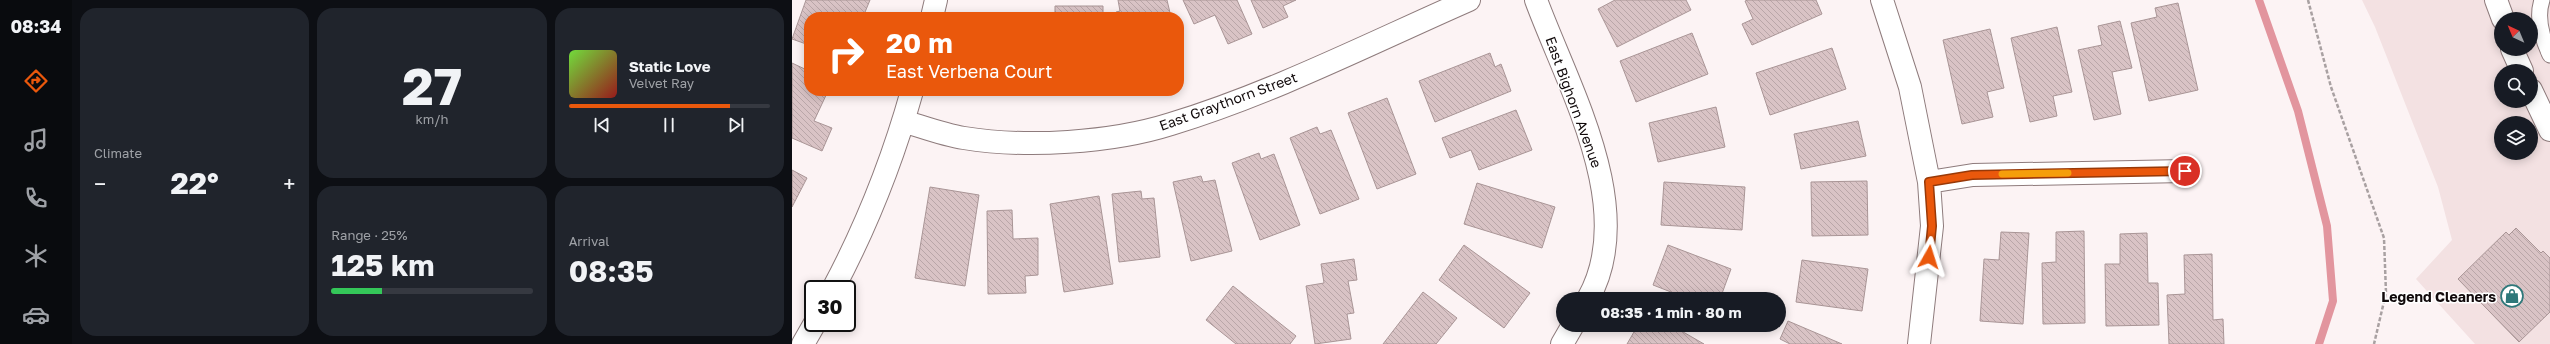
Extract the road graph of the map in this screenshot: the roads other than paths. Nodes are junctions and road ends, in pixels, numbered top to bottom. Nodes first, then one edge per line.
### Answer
1 (936, 0) edge
2 (1469, 0) edge
3 (1536, 0) edge
4 (1882, 0) edge
5 (2496, 0) edge
6 (2542, 0) edge
7 (933, 12) edge
8 (2500, 12) edge
9 (2550, 55) edge
10 (910, 96) edge
11 (2538, 105) edge
12 (903, 121) junction
13 (2550, 130) edge
14 (2185, 171) dead end
15 (1929, 182) junction
16 (838, 280) edge
17 (1590, 292) edge
18 (810, 332) edge
19 (1569, 332) edge
20 (804, 344) edge
21 (1562, 344) edge
22 (1919, 344) edge

1 - 7 street
2 - 12 street, East Graythorn Street
3 - 17 street, East Bighorn Avenue
4 - 15 street
5 - 8 street
6 - 9 lane
10 - 12 street
11 - 13 street
12 - 16 street
14 - 15 street
15 - 22 street
18 - 20 street
19 - 21 street

